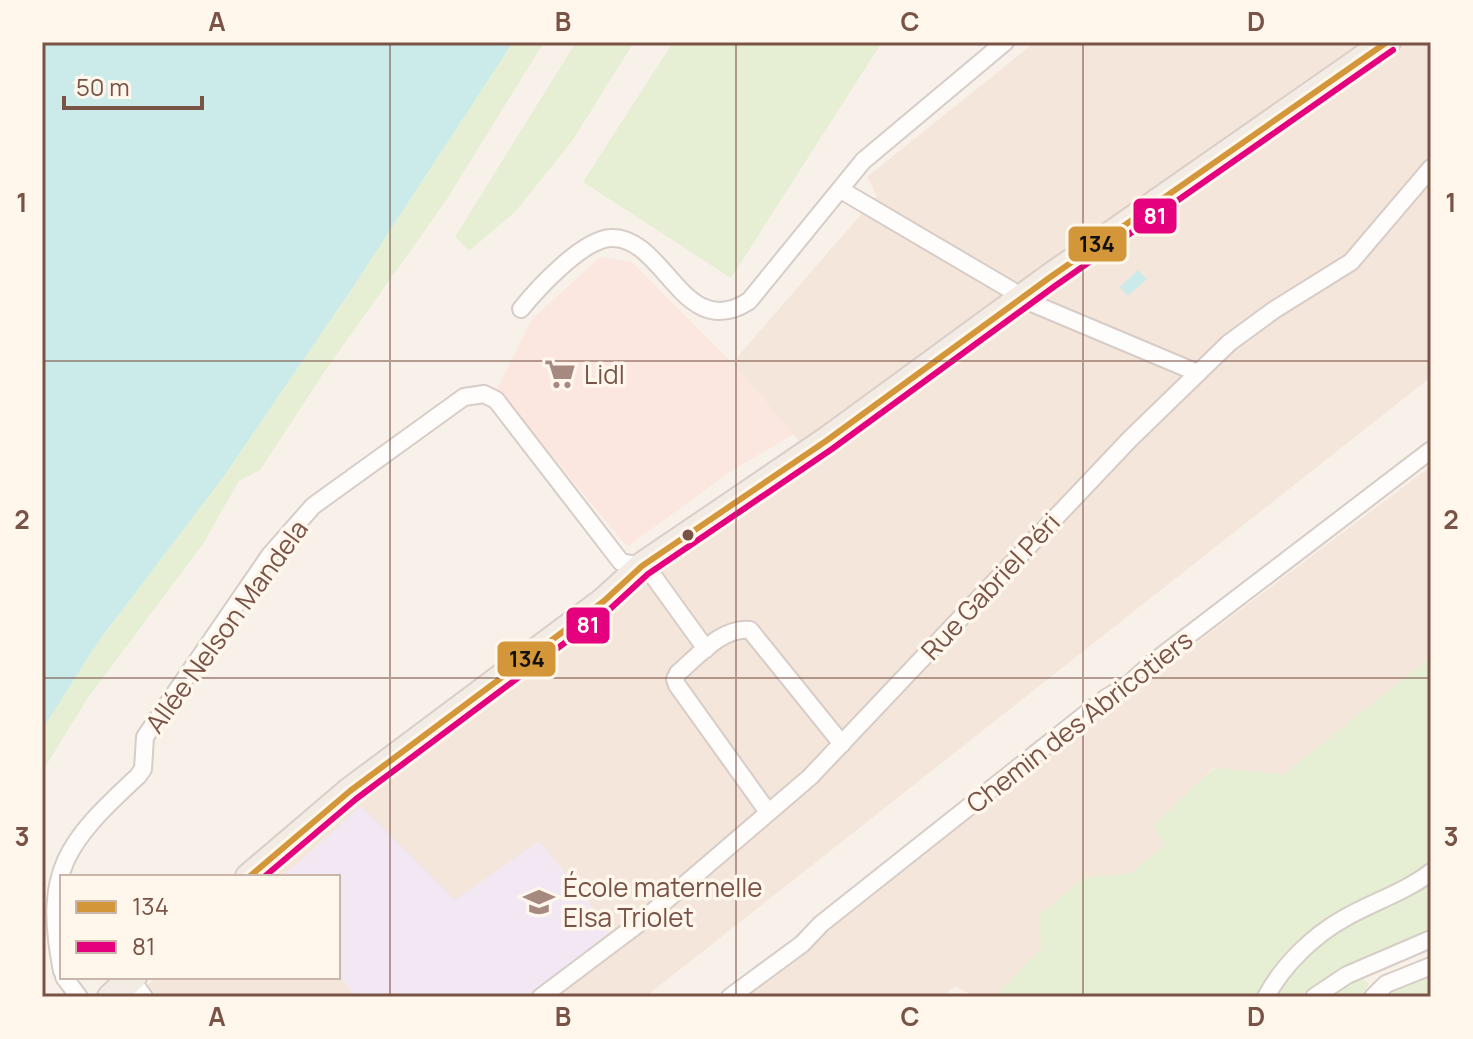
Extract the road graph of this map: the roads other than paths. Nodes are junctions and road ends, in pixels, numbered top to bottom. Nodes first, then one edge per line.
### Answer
1 (1005, 42) edge
2 (1387, 42) edge
3 (1431, 168) edge
4 (841, 190) junction
5 (1022, 299) junction
6 (521, 309) dead end
7 (1198, 373) junction
8 (1431, 450) edge
9 (642, 566) junction
10 (706, 649) junction
11 (842, 744) junction
12 (768, 812) junction
13 (1431, 872) edge
14 (251, 875) edge
15 (1431, 939) edge
16 (60, 958) edge
17 (1431, 966) edge
18 (66, 979) edge
19 (136, 984) edge
20 (79, 997) edge
21 (111, 997) edge
22 (541, 997) edge
23 (730, 997) edge
24 (1266, 997) edge
25 (1314, 997) edge
26 (1373, 997) edge

1 - 4 street
2 - 5 main road
3 - 7 street, Rue Gabriel Péri
4 - 5 street
4 - 6 street
5 - 7 street
5 - 9 main road
7 - 11 street, Rue Gabriel Péri
8 - 23 street, Chemin des Abricotiers
9 - 10 street, Allée Nelson Mandela
9 - 14 main road
9 - 16 street, Allée Nelson Mandela
10 - 11 street
10 - 12 street
11 - 12 street, Rue Gabriel Péri
12 - 22 street, Rue Gabriel Péri
13 - 24 street
15 - 25 street
17 - 26 street
18 - 20 street
19 - 21 main road

